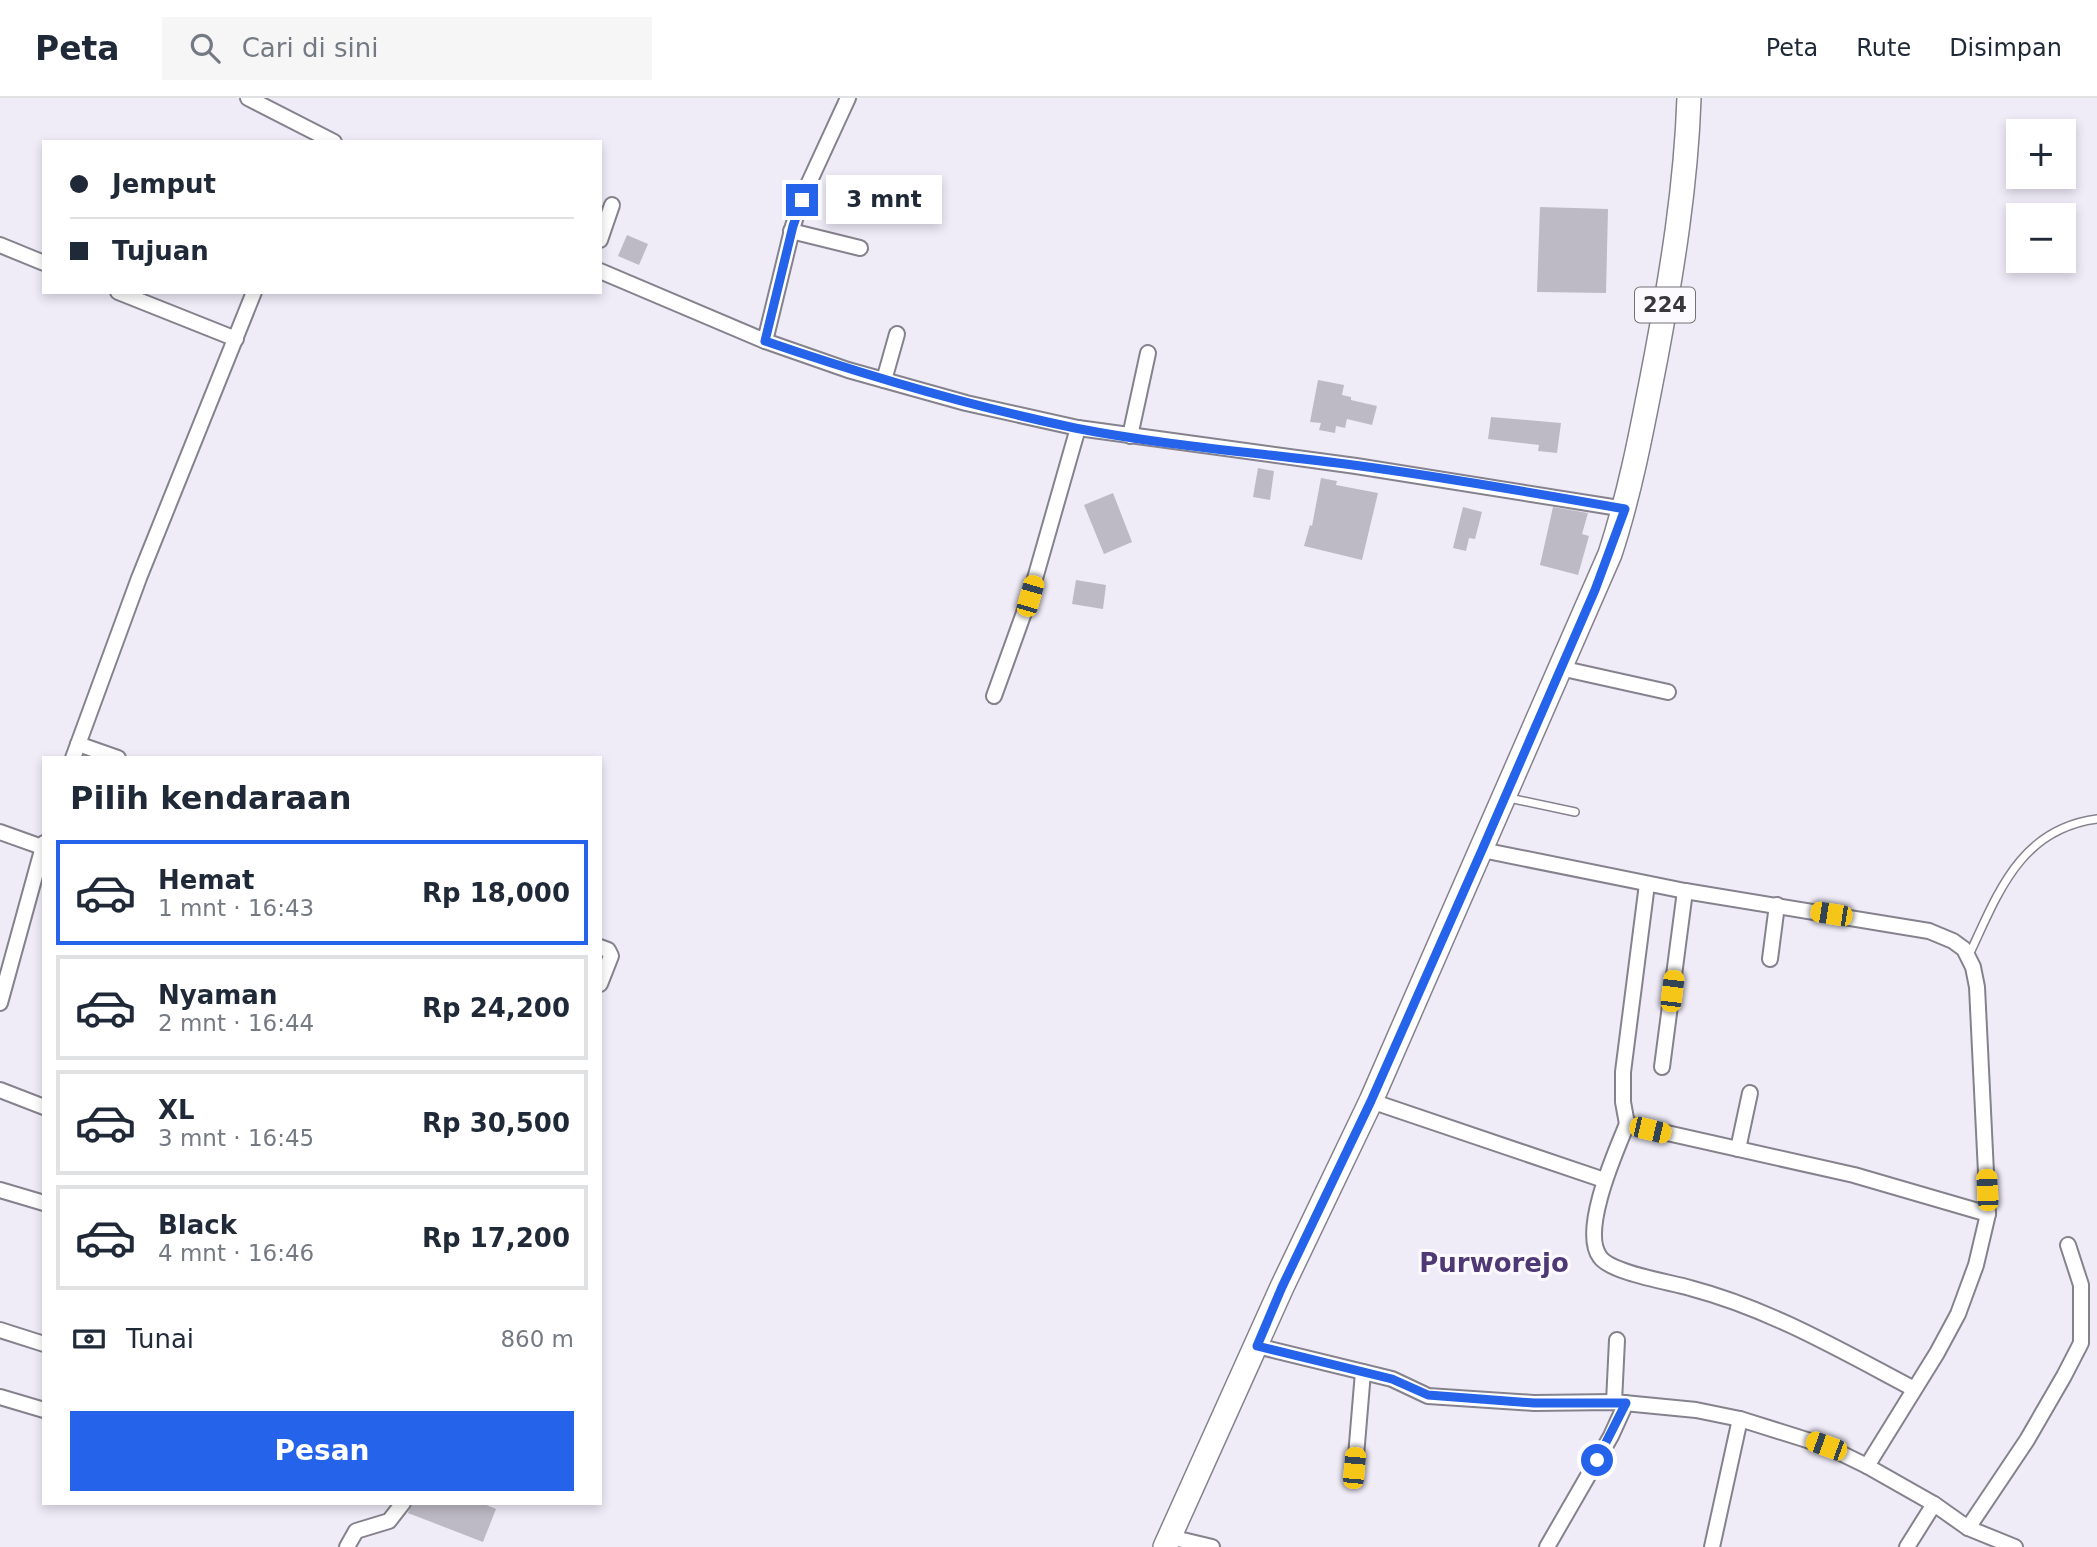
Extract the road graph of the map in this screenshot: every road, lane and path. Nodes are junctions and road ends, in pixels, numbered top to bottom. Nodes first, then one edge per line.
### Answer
1 (248, 98) edge
2 (282, 98) edge
3 (848, 98) edge
4 (1689, 98) edge
5 (276, 113) junction
6 (316, 138) edge
7 (611, 205) dead end
8 (791, 231) junction
9 (602, 234) edge
10 (0, 245) edge
11 (860, 248) dead end
12 (42, 262) edge
13 (602, 272) edge
14 (123, 294) edge
15 (253, 294) edge
16 (897, 334) dead end
17 (236, 339) junction
18 (765, 341) junction
19 (1148, 353) dead end
20 (884, 380) junction
21 (1077, 428) junction
22 (1130, 436) junction
23 (1625, 509) junction
24 (1560, 668) junction
25 (1668, 692) dead end
26 (994, 696) dead end
27 (76, 751) edge
28 (106, 756) edge
29 (1505, 797) junction
30 (1575, 812) dead end
31 (2097, 819) edge
32 (0, 832) edge
33 (42, 845) edge
34 (42, 849) edge
35 (1482, 850) junction
36 (1647, 884) junction
37 (1685, 891) junction
38 (1777, 905) junction
39 (602, 948) edge
40 (1969, 956) junction
41 (1770, 959) dead end
42 (602, 979) edge
43 (0, 1003) edge
44 (1662, 1066) dead end
45 (0, 1090) edge
46 (1750, 1093) dead end
47 (1371, 1101) junction
48 (42, 1106) edge
49 (1627, 1124) junction
50 (1738, 1149) junction
51 (1604, 1180) junction
52 (0, 1190) edge
53 (42, 1202) edge
54 (1988, 1214) junction
55 (2067, 1245) dead end
56 (0, 1330) edge
57 (1617, 1340) dead end
58 (42, 1342) edge
59 (1257, 1346) junction
60 (1363, 1372) junction
61 (1914, 1390) junction
62 (0, 1397) edge
63 (1620, 1402) junction
64 (42, 1409) edge
65 (1740, 1419) junction
66 (1867, 1466) junction
67 (1354, 1468) dead end
68 (1934, 1504) junction
69 (401, 1505) edge
70 (1968, 1528) junction
71 (1167, 1542) edge
72 (347, 1547) edge
73 (1212, 1547) edge
74 (1547, 1547) edge
75 (1712, 1547) edge
76 (1907, 1547) edge
77 (2015, 1547) edge

1 - 5 street
2 - 5 street
3 - 8 street
4 - 23 main road, 224
5 - 6 street
7 - 9 street
8 - 11 street
8 - 18 street
10 - 12 street
13 - 18 street
14 - 17 street
15 - 17 street
16 - 20 street
17 - 27 street
18 - 20 street
19 - 22 street
20 - 21 street
21 - 22 street
21 - 26 street
22 - 23 street
23 - 24 main road, 224
24 - 25 street
24 - 29 main road, 224
27 - 28 street
29 - 30 lane
29 - 35 main road, 224
31 - 40 lane
32 - 33 street
34 - 43 street
35 - 36 street
35 - 47 main road, 224
36 - 37 street
36 - 49 street
37 - 38 street
37 - 44 street
38 - 40 street
38 - 41 street
39 - 42 street
40 - 54 street
45 - 48 street
46 - 50 street
47 - 51 street
47 - 59 main road, 224
49 - 50 street
49 - 51 street
50 - 54 street
51 - 61 street
52 - 53 street
54 - 61 street
55 - 70 street
56 - 58 street
57 - 63 street
59 - 60 street
59 - 71 main road, 224
60 - 63 street
60 - 67 street
61 - 66 street
62 - 64 street
63 - 65 street
63 - 74 street
65 - 66 street
65 - 75 street
66 - 68 street
68 - 70 street
68 - 76 street
69 - 72 street
70 - 77 street
71 - 73 street

